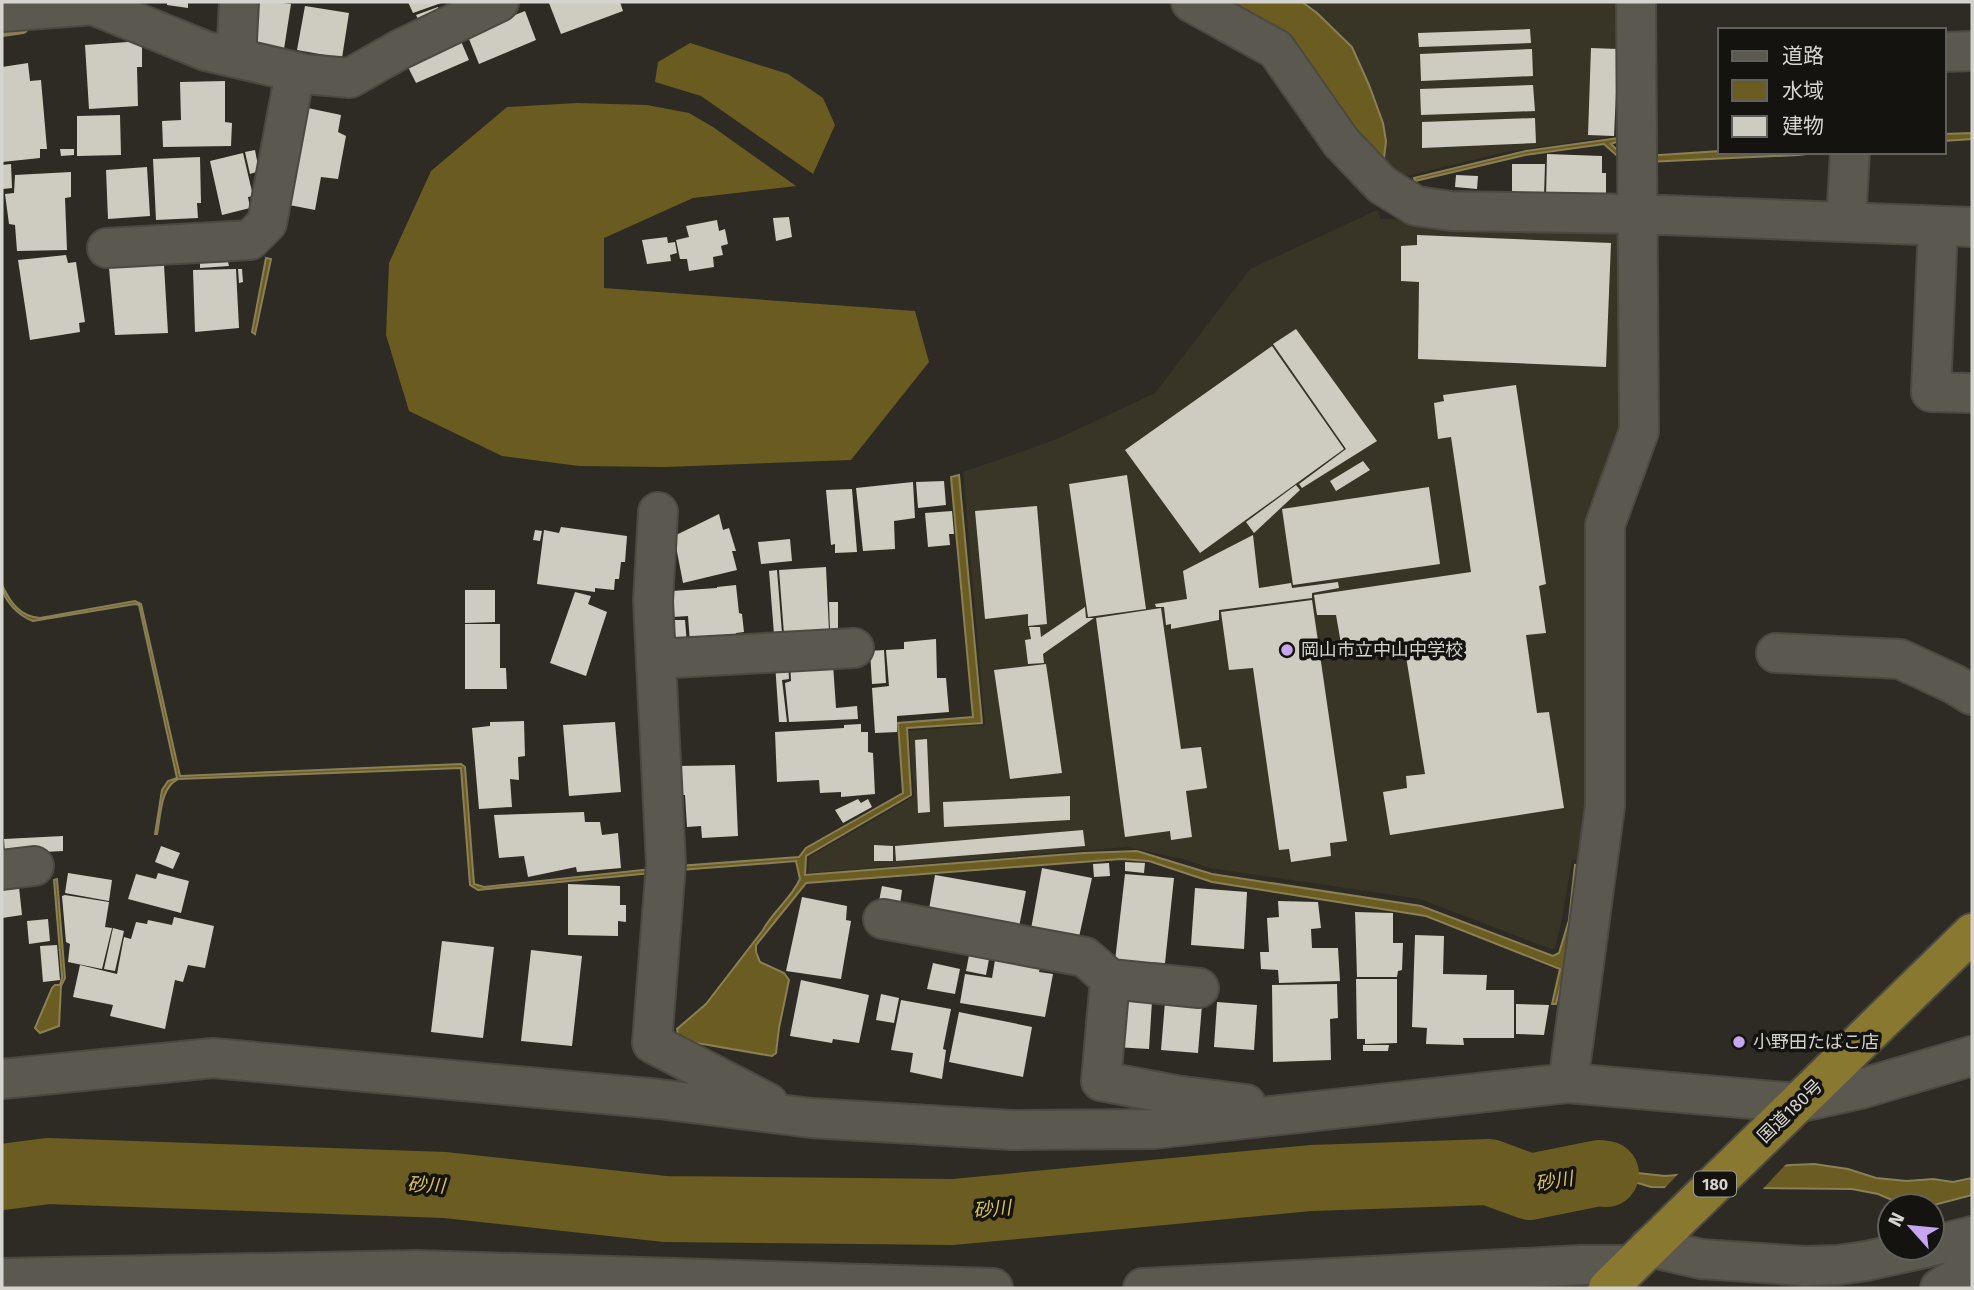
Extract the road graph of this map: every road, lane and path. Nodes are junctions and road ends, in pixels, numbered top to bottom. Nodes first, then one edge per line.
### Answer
1 (239, 2) edge
2 (499, 2) edge
3 (1191, 2) edge
4 (1636, 2) edge
5 (2, 12) edge
6 (1972, 51) edge
7 (1946, 52) edge
8 (236, 58) junction
9 (295, 72) junction
10 (1850, 154) edge
11 (1638, 214) junction
12 (1846, 222) junction
13 (1955, 226) edge
14 (107, 248) dead end
15 (1972, 393) edge
16 (658, 512) dead end
17 (854, 648) dead end
18 (1776, 653) dead end
19 (656, 659) junction
20 (1972, 695) edge
21 (883, 919) dead end
22 (1972, 933) edge
23 (1110, 979) junction
24 (1199, 988) dead end
25 (1972, 1056) edge
26 (2, 1079) edge
27 (1568, 1083) junction
28 (1797, 1104) junction
29 (1287, 1114) junction
30 (792, 1116) junction
31 (1972, 1236) edge
32 (1946, 1242) edge
33 (1639, 1258) edge
34 (1701, 1259) junction
35 (1876, 1259) edge
36 (1972, 1268) edge
37 (2, 1278) edge
38 (993, 1288) edge
39 (1143, 1288) edge
40 (1779, 1288) edge
41 (1940, 1288) edge

1 - 8 street
2 - 9 street
3 - 11 street
4 - 11 street
5 - 8 street
6 - 7 street
8 - 9 street
9 - 14 street
10 - 12 street
11 - 12 street
11 - 27 street
12 - 13 street
13 - 15 street
16 - 19 street
17 - 19 street
18 - 20 street
19 - 30 street
21 - 23 street
22 - 28 highway, 国道180号 / 180
23 - 24 street
23 - 29 street
25 - 28 street
26 - 30 street
27 - 28 street
27 - 29 street
28 - 33 highway, 国道180号 / 180
29 - 30 street
31 - 32 street
33 - 34 street
33 - 39 street
34 - 35 street
34 - 40 street
36 - 41 street
37 - 38 street

